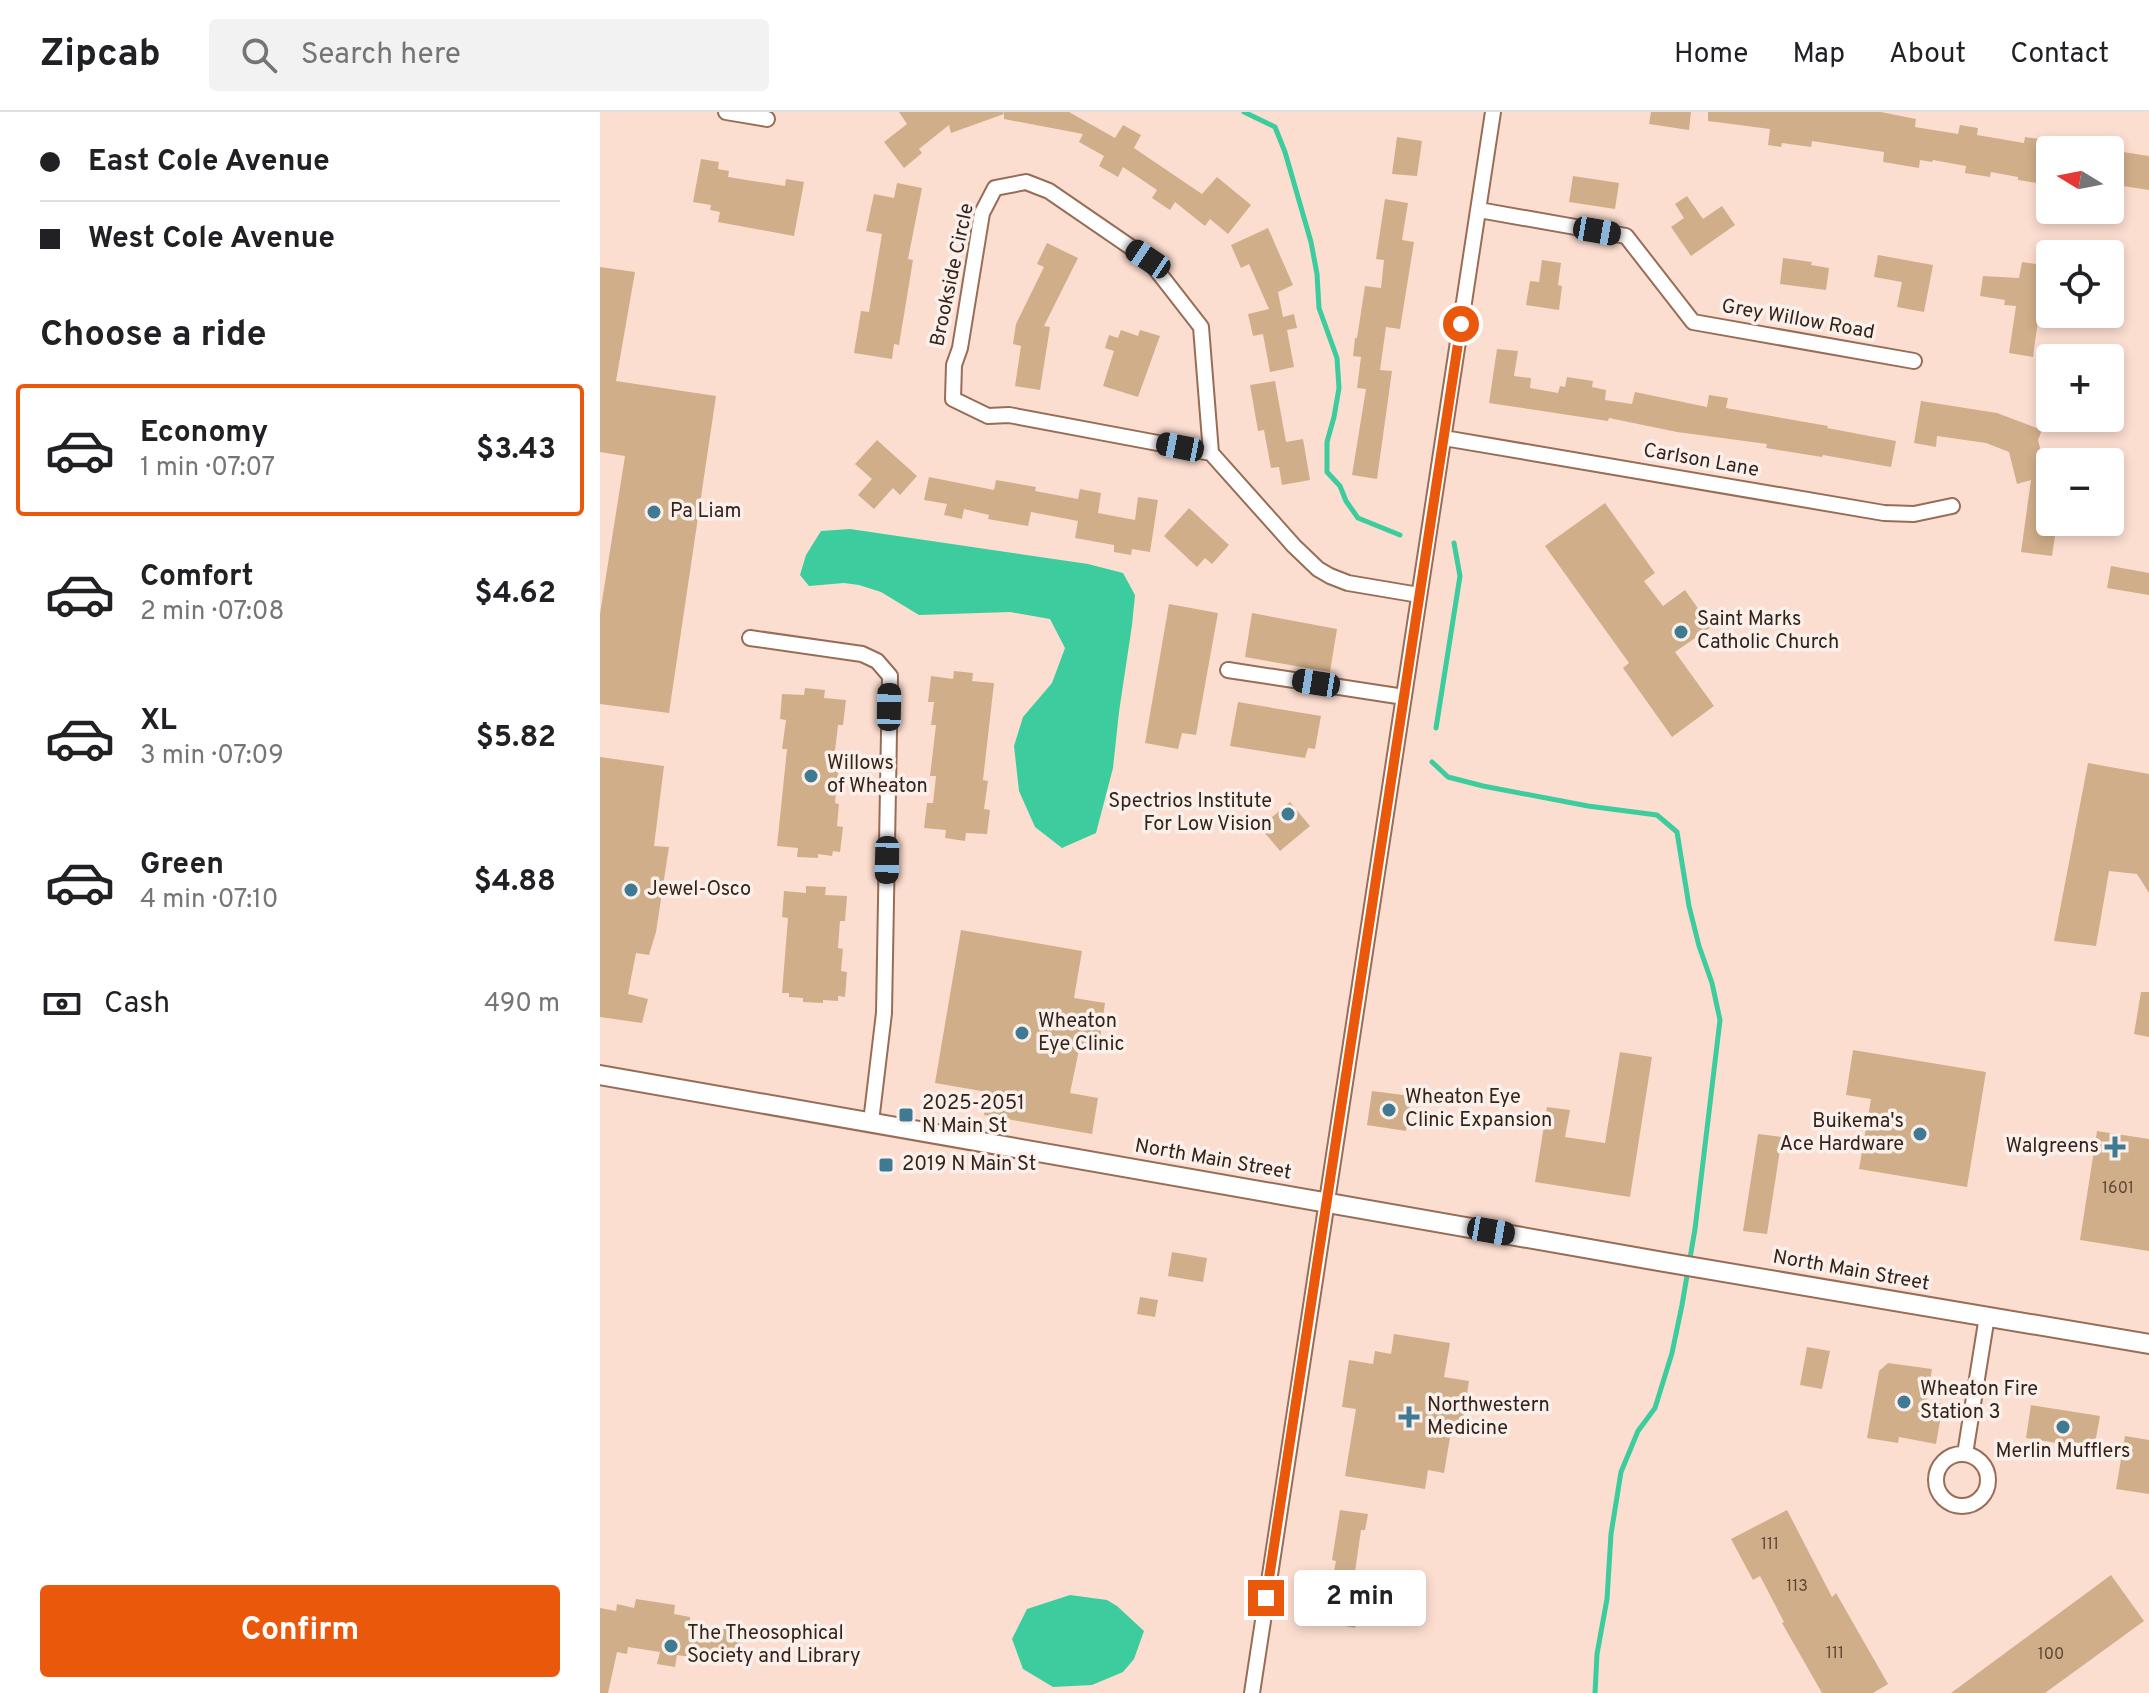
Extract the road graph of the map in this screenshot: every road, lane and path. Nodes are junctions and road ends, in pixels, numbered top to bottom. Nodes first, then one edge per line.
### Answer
1 (726, 112) edge
2 (1493, 112) edge
3 (767, 119) dead end
4 (1479, 210) junction
5 (1914, 361) dead end
6 (1444, 438) junction
7 (1211, 453) junction
8 (1952, 506) dead end
9 (1419, 595) junction
10 (750, 638) dead end
11 (1228, 670) dead end
12 (1404, 697) junction
13 (600, 1075) edge
14 (871, 1122) junction
15 (1326, 1202) junction
16 (1987, 1316) junction
17 (2149, 1344) edge
18 (1965, 1454) dead end
19 (1252, 1693) edge

1 - 3 street
2 - 4 street
4 - 5 street, Grey Willow Road
4 - 6 street
6 - 8 street, Carlson Lane
6 - 9 street
7 - 7 street, Brookside Circle
7 - 9 street
9 - 12 street
10 - 14 street
11 - 12 street
12 - 15 street
13 - 14 street, North Main Street
14 - 15 street, North Main Street
15 - 16 street, North Main Street
15 - 19 street
16 - 17 street, North Main Street
16 - 18 street

